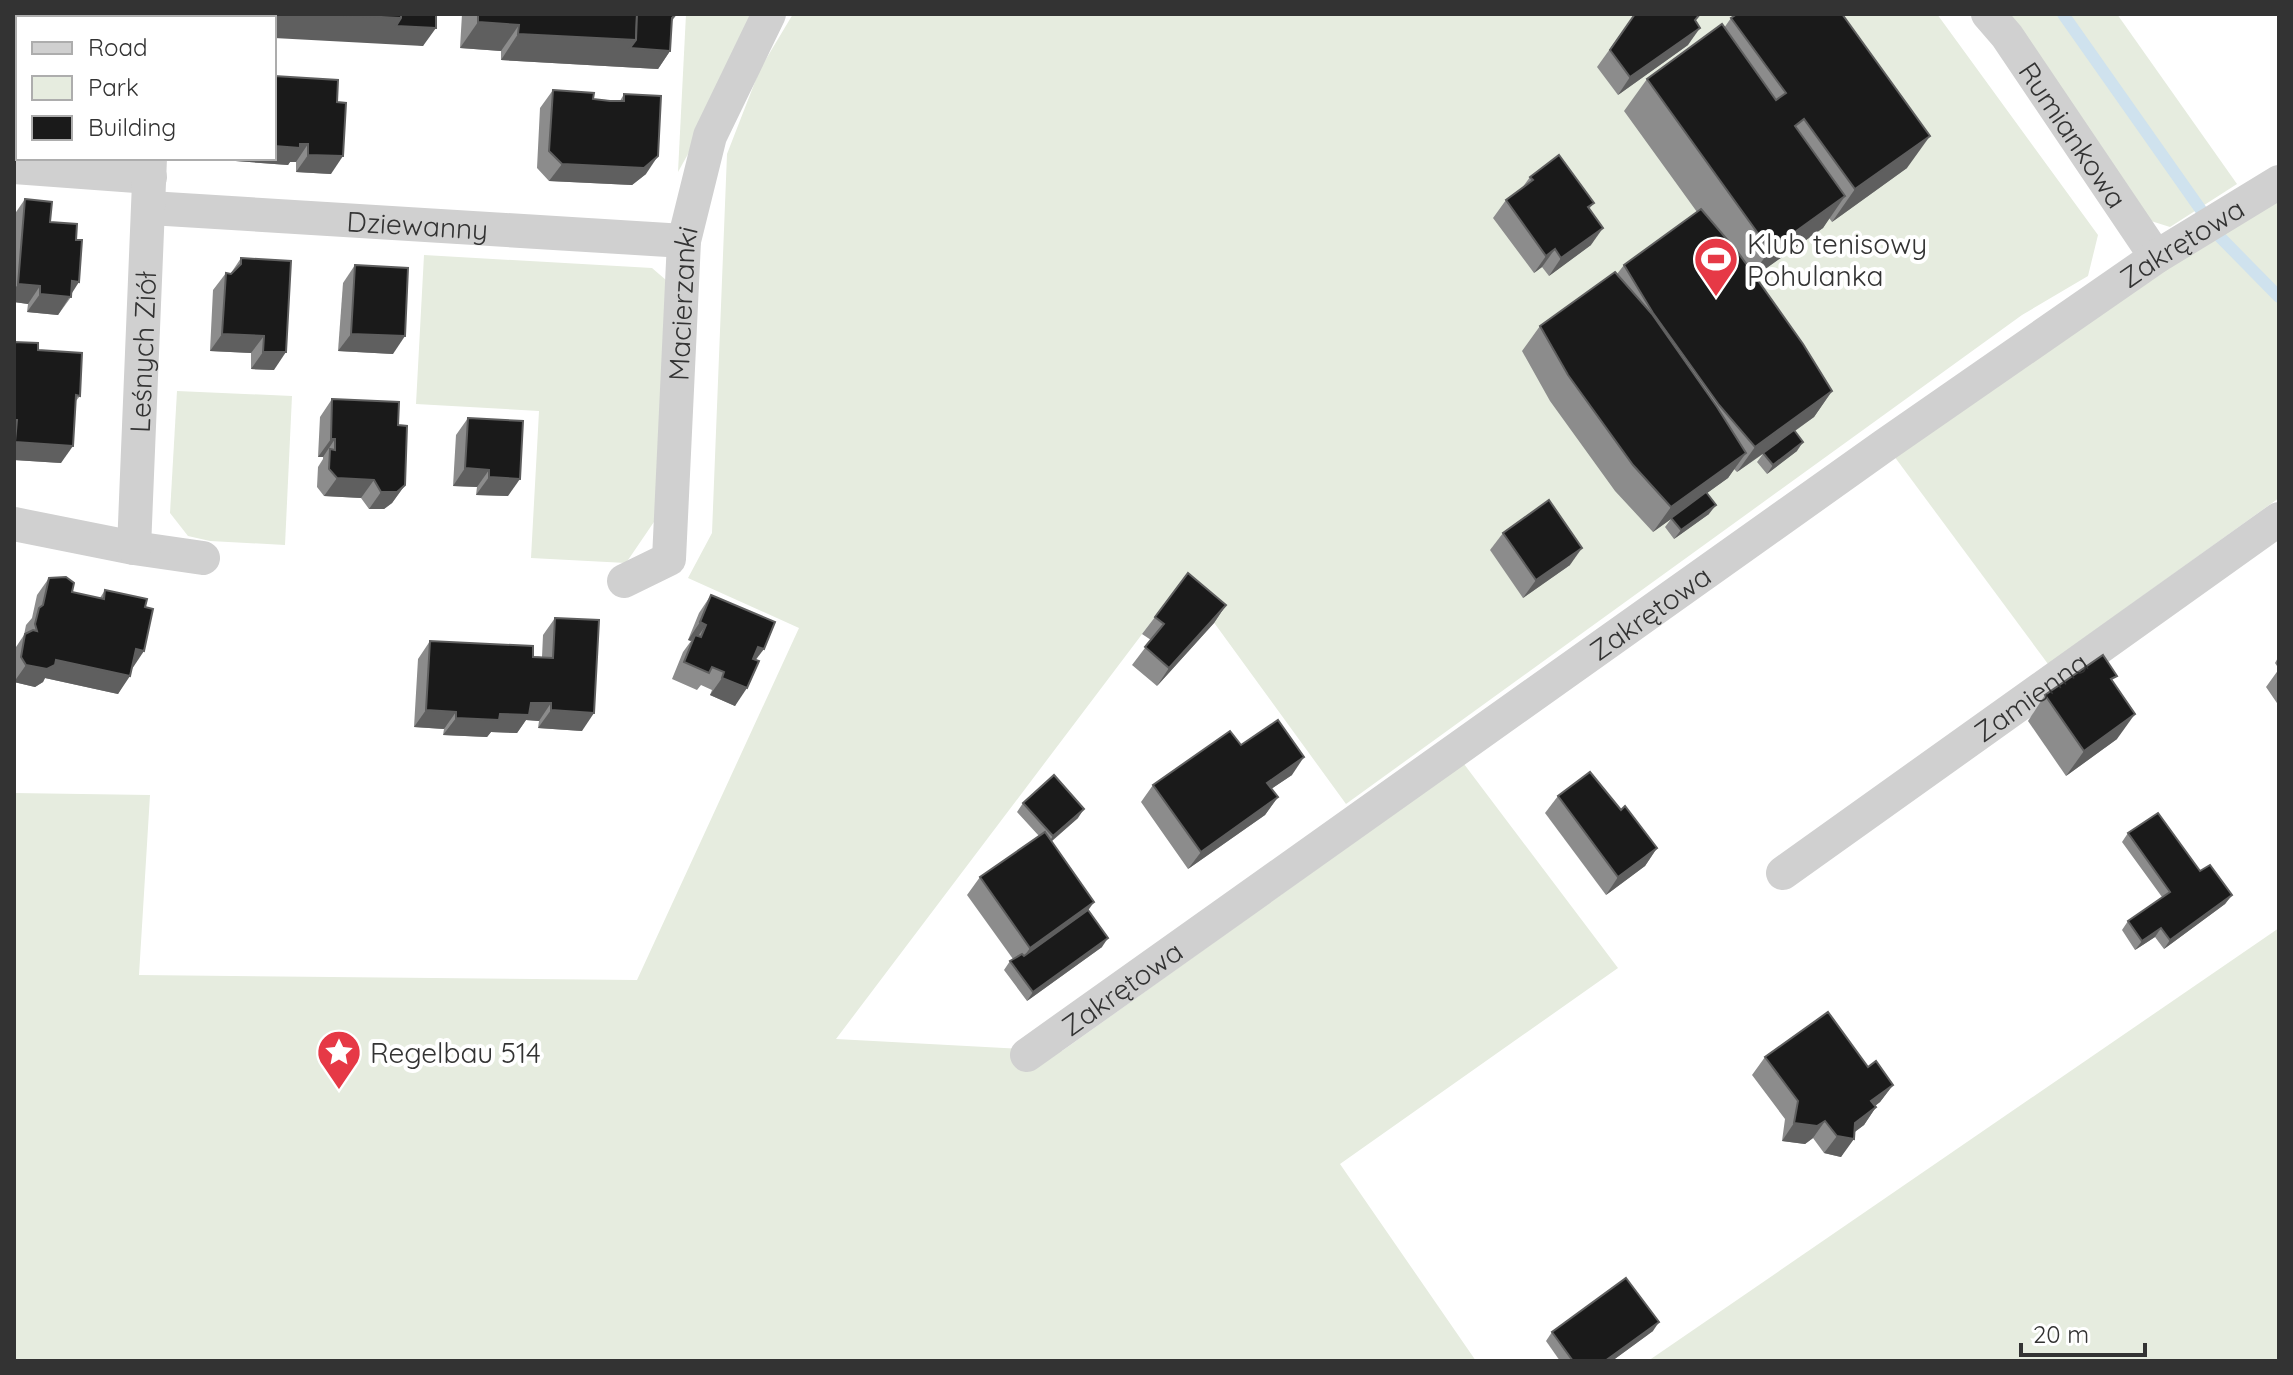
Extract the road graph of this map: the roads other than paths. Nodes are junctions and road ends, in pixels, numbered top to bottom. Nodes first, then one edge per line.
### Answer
1 (769, 14) edge
2 (1988, 14) edge
3 (14, 167) edge
4 (150, 181) edge
5 (2257, 195) edge
6 (684, 241) junction
7 (2156, 257) junction
8 (2279, 519) edge
9 (14, 524) edge
10 (134, 548) junction
11 (203, 558) dead end
12 (624, 581) dead end
13 (1783, 873) dead end
14 (1027, 1055) dead end

1 - 6 street, Macierzanki
2 - 7 street, Rumiankowa
3 - 4 street, Dziewanny
4 - 6 street, Dziewanny
4 - 10 street, Leśnych Ziół
5 - 7 street, Zakrętowa
6 - 12 street, Macierzanki
7 - 14 street, Zakrętowa
8 - 13 street, Zamienna
9 - 10 street
10 - 11 street

